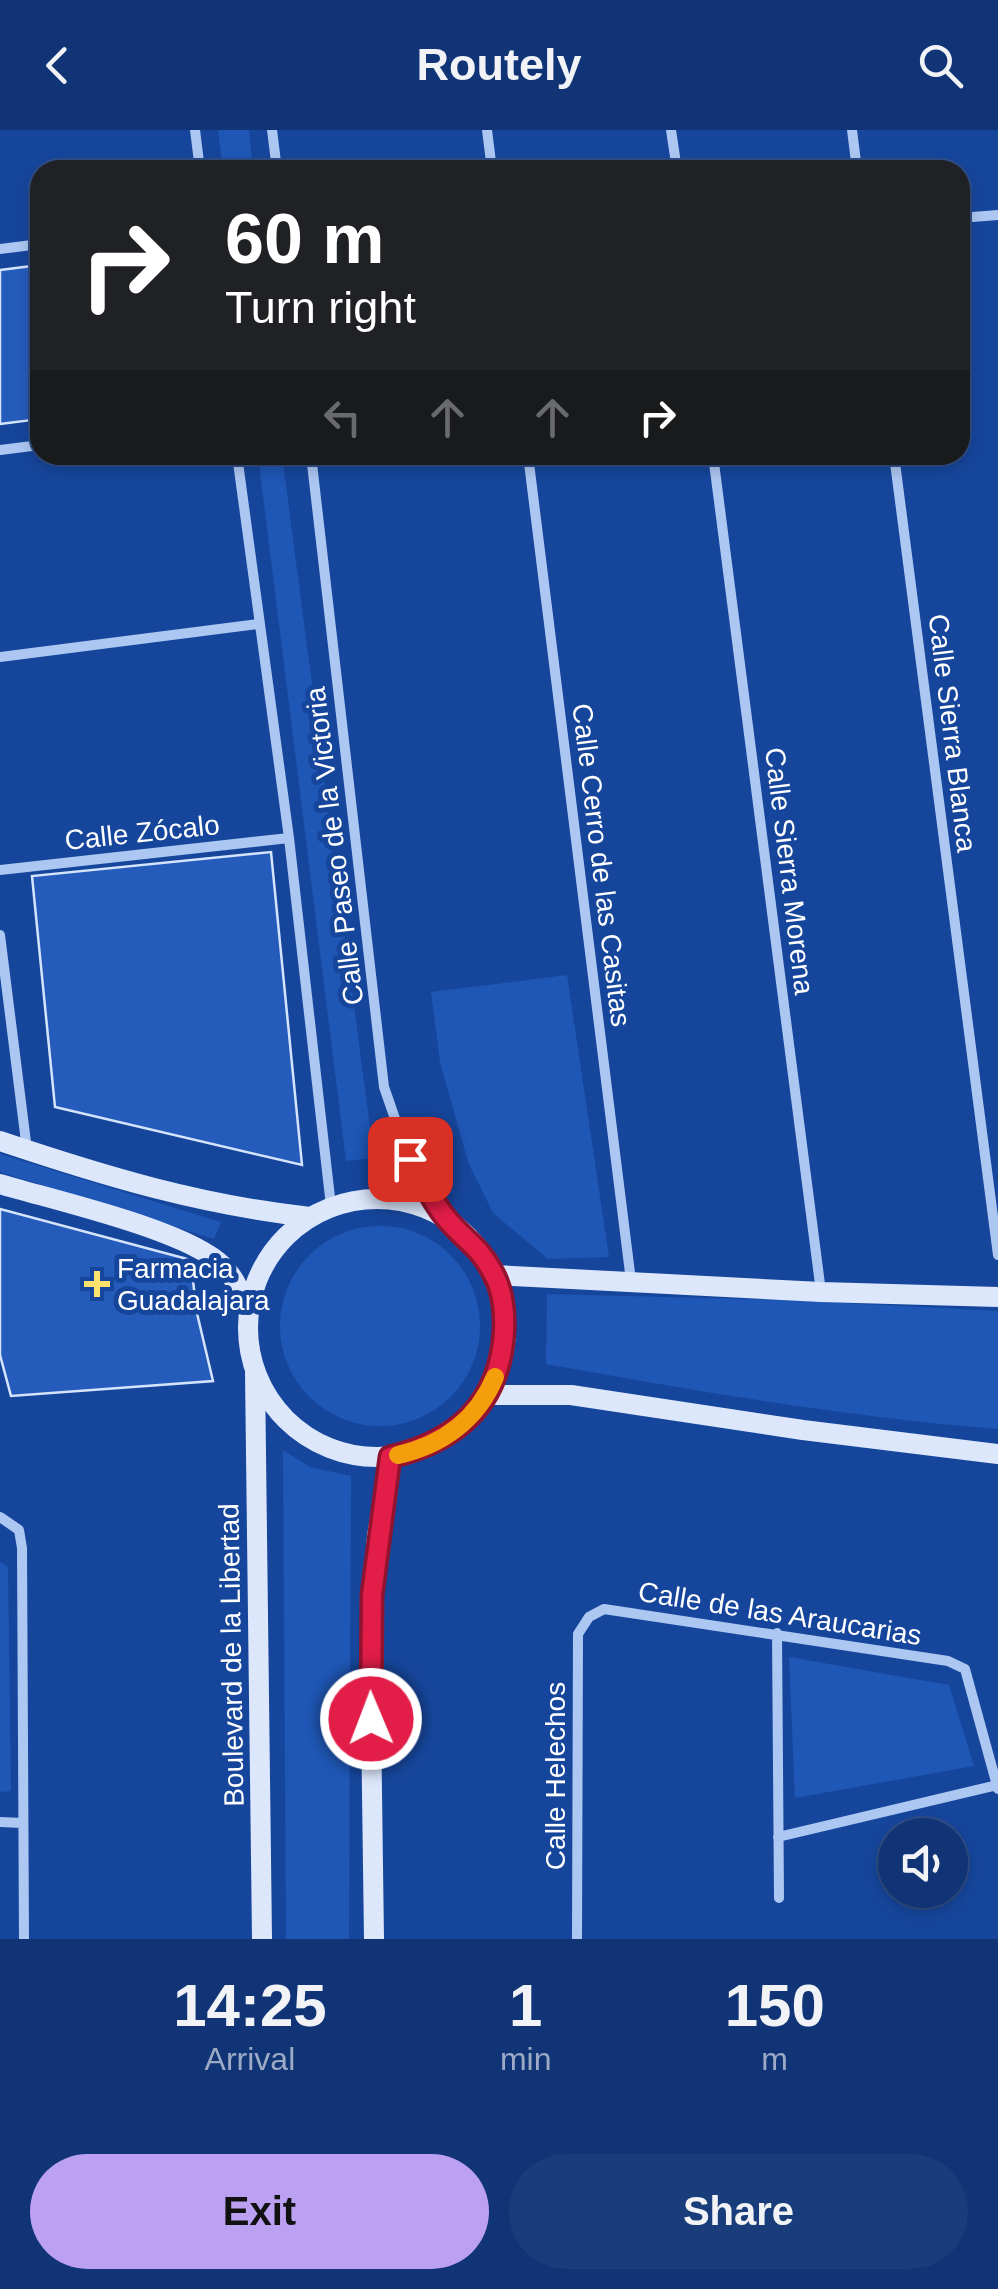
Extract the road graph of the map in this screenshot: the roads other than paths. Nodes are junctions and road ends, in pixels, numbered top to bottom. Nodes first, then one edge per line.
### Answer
1 (195, 130) edge
2 (272, 130) edge
3 (487, 130) edge
4 (671, 130) edge
5 (852, 130) edge
6 (199, 160) edge
7 (276, 160) edge
8 (491, 160) edge
9 (675, 160) edge
10 (856, 160) edge
11 (998, 215) edge
12 (970, 217) edge
13 (30, 246) edge
14 (0, 250) edge
15 (30, 446) edge
16 (0, 450) edge
17 (239, 465) edge
18 (312, 465) edge
19 (529, 465) edge
20 (714, 465) edge
21 (895, 465) edge
22 (258, 624) junction
23 (0, 658) edge
24 (289, 838) junction
25 (0, 870) edge
26 (0, 935) edge
27 (0, 1140) edge
28 (27, 1150) junction
29 (0, 1184) edge
30 (330, 1206) junction
31 (310, 1217) junction
32 (446, 1218) junction
33 (998, 1255) edge
34 (494, 1275) junction
35 (631, 1281) junction
36 (821, 1292) junction
37 (998, 1296) edge
38 (248, 1312) junction
39 (255, 1371) junction
40 (488, 1395) junction
41 (998, 1454) edge
42 (390, 1457) junction
43 (0, 1517) edge
44 (589, 1617) joint
45 (777, 1633) junction
46 (998, 1787) edge
47 (0, 1822) edge
48 (22, 1823) junction
49 (778, 1837) junction
50 (779, 1898) dead end
51 (24, 1939) edge
52 (262, 1939) edge
53 (374, 1939) edge
54 (578, 1939) edge

1 - 6 street
2 - 7 street
3 - 8 street
4 - 9 street
5 - 10 street
11 - 12 street
13 - 14 street
15 - 16 street
17 - 22 street, Calle Paseo de la Victoria
18 - 32 street, Calle Paseo de la Victoria
19 - 35 street, Calle Cerro de las Casitas
20 - 36 street, Calle Sierra Morena
21 - 33 street, Calle Sierra Blanca
22 - 23 street
22 - 24 street, Calle Paseo de la Victoria
24 - 25 street, Calle Zócalo
24 - 30 street, Calle Paseo de la Victoria
26 - 28 street
27 - 28 main road
28 - 31 main road
29 - 38 main road
30 - 31 main road
30 - 32 main road
31 - 38 main road
32 - 34 main road
34 - 35 main road
34 - 40 main road
35 - 36 main road
36 - 37 main road
38 - 39 main road
39 - 42 main road
39 - 52 main road, Boulevard de la Libertad
40 - 41 main road
40 - 42 main road
42 - 53 main road
43 - 48 street
44 - 45 street, Calle de las Araucarias
44 - 54 street, Calle Helechos
45 - 46 street, Calle de las Araucarias
45 - 49 street
46 - 49 street
47 - 48 street
48 - 51 street
49 - 50 street

